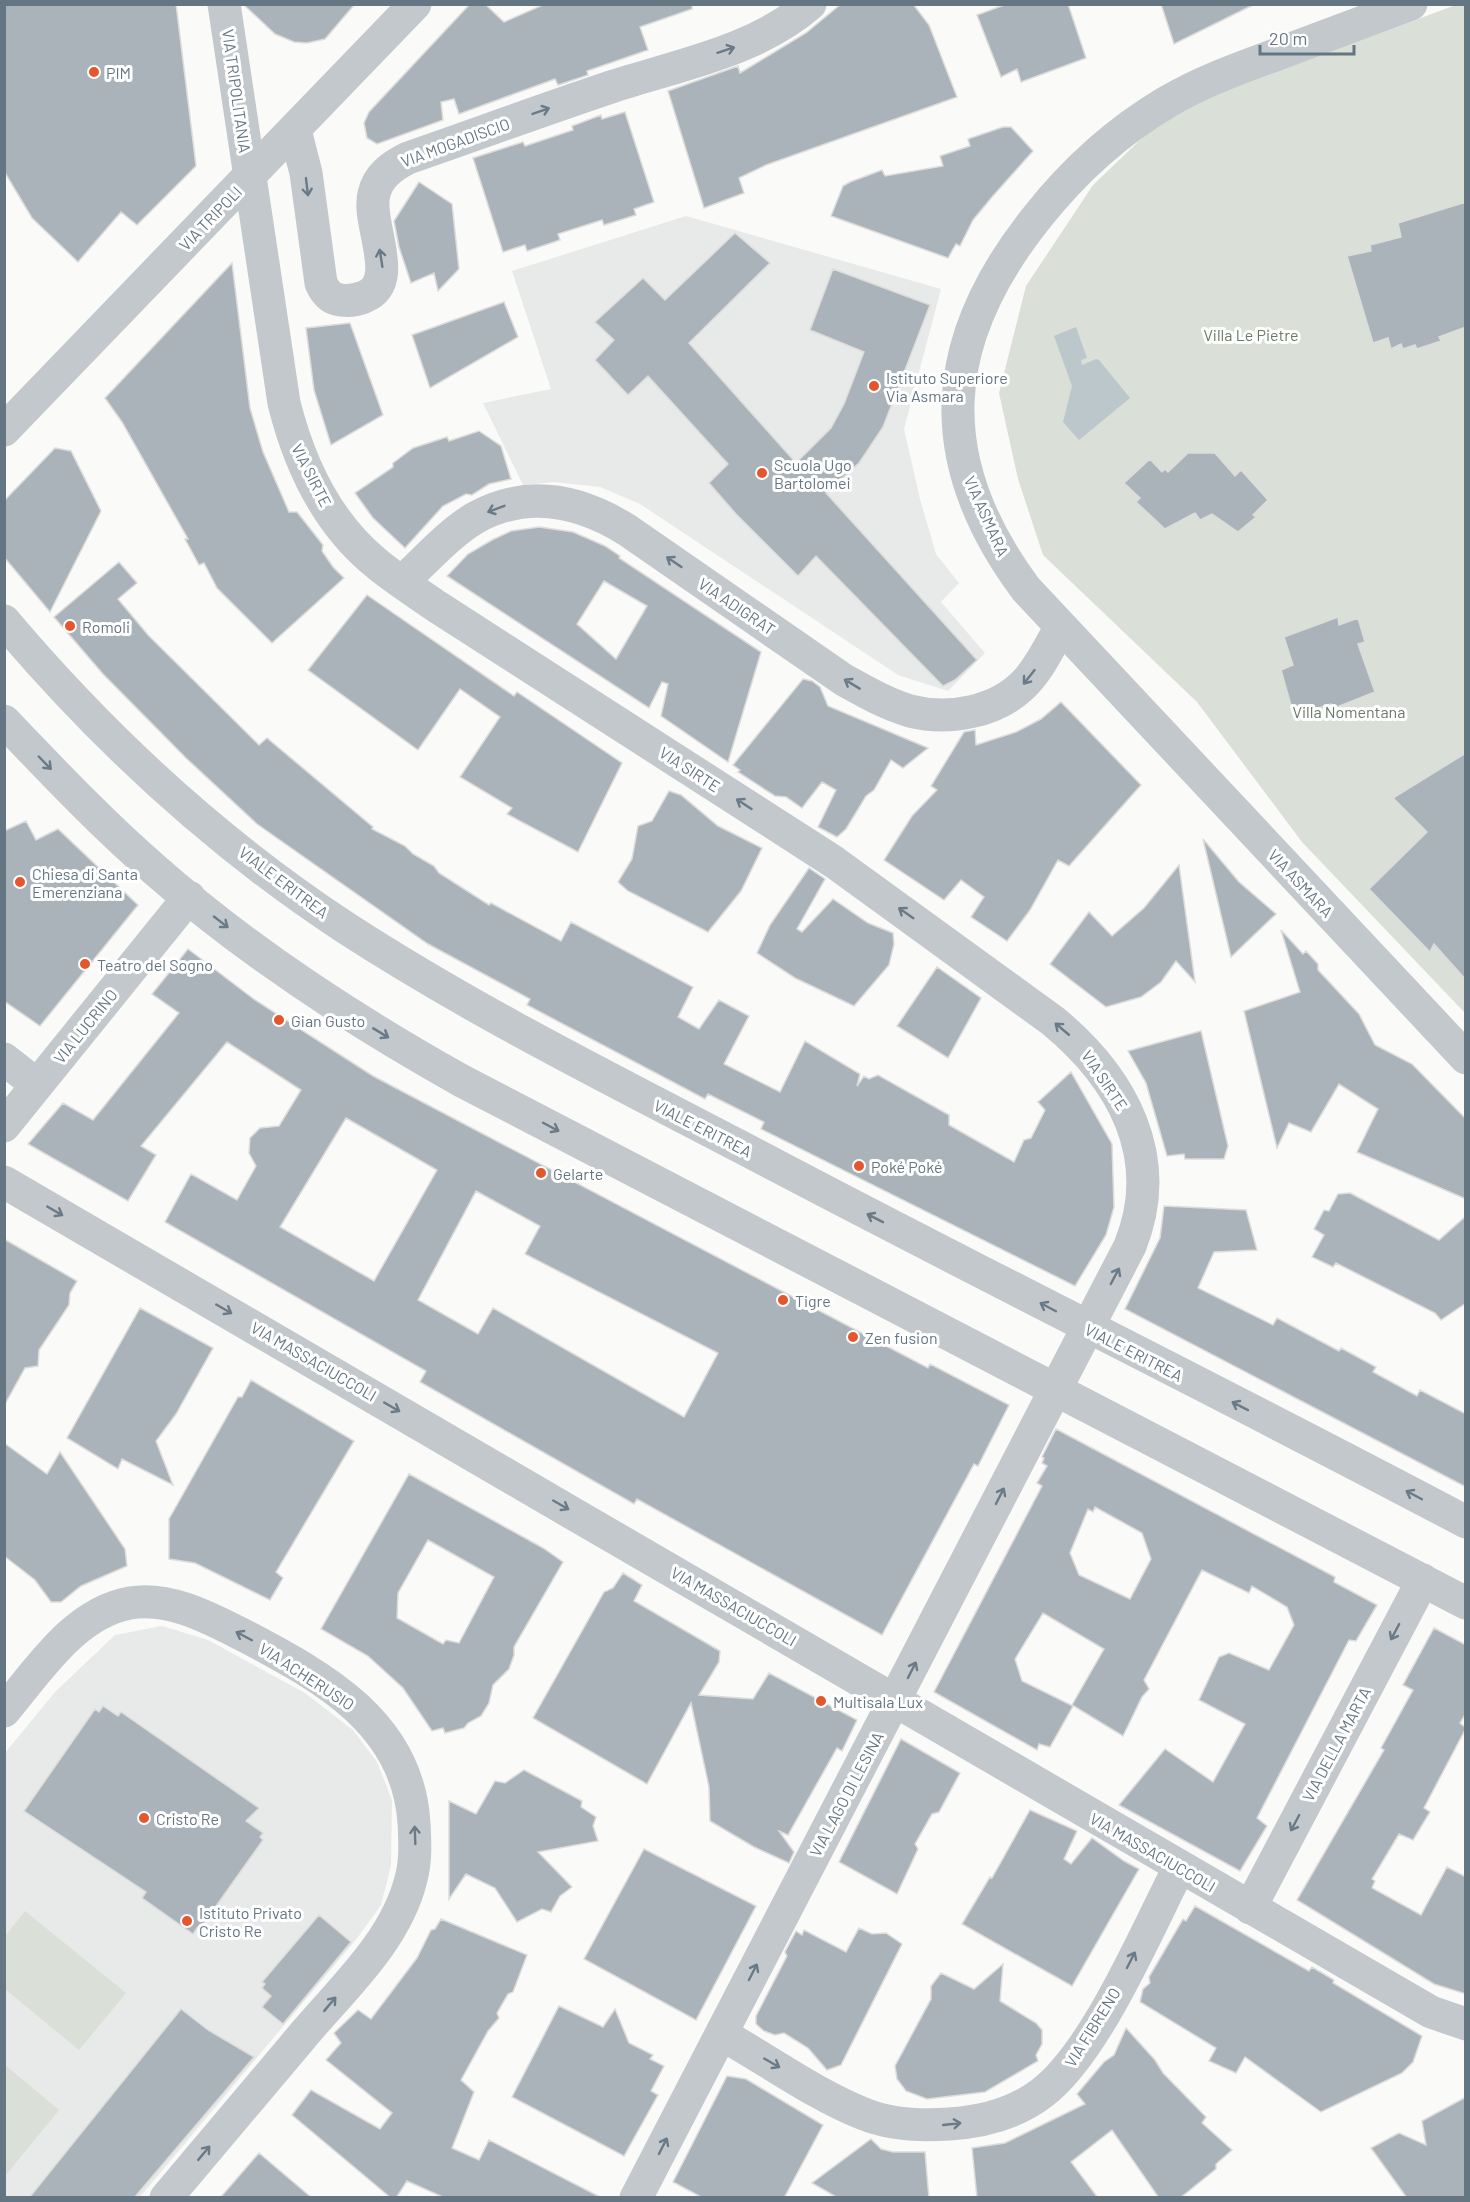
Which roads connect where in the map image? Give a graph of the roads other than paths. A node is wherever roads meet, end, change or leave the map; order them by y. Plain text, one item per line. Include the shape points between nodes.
1 (224, 4) edge
2 (415, 4) edge
3 (810, 4) edge
4 (1411, 4) edge
5 (295, 130) junction
6 (250, 177) junction
7 (4, 430) edge
8 (402, 582) junction
9 (7, 627) edge
10 (1060, 628) junction
11 (4, 721) edge
12 (189, 897) junction
13 (1466, 1058) edge
14 (4, 1059) edge
15 (37, 1085) junction
16 (4, 1126) edge
17 (4, 1182) edge
18 (1088, 1328) junction
19 (1054, 1389) junction
20 (1466, 1522) edge
21 (1423, 1580) junction
22 (1466, 1603) edge
23 (896, 1701) junction
24 (4, 1711) edge
25 (1179, 1868) junction
26 (1250, 1908) junction
27 (1466, 2024) edge
28 (721, 2034) junction
29 (166, 2198) edge
30 (636, 2198) edge

1 - 6 street, VIA TRIPOLITANIA
2 - 5 street, VIA TRIPOLI
5 -> 3 street, VIA MOGADISCIO via 306,173 321,283 334,299 360,298 375,289 382,271 373,195 393,165 589,94 762,38
4 - 10 street, VIA ASMARA via 1216,77 1152,112 1090,161 1056,194 987,291 961,365 958,418 965,465 1000,550 1026,589
5 - 6 street, VIA TRIPOLI
6 - 7 street, VIA TRIPOLI
6 - 8 street, VIA SIRTE via 284,403 294,442 342,528 376,563
10 -> 8 street, VIA ADIGRAT via 1030,677 1001,702 973,711 915,712 877,699 844,680 627,530 581,506 536,501 500,507 474,519
18 -> 8 street, VIA SIRTE via 1135,1234 1144,1187 1140,1151 1128,1113 1085,1049 993,975 834,862
18 -> 9 street, VIALE ERITREA via 616,1084 459,997 342,925 279,880 137,763
10 - 13 street, VIA ASMARA
11 -> 12 street via 85,805
12 - 15 street, VIA LUCRINO
12 -> 19 street via 325,1000 423,1059
14 - 15 street
15 - 16 street, VIA LUCRINO
17 -> 23 street, VIA MASSACIUCCOLI
18 - 19 street, VIA SIRTE
20 -> 18 street, VIALE ERITREA
19 - 21 street
23 -> 19 street, VIA LAGO DI LESINA
21 - 22 street
21 -> 26 street, VIA DELLA MARTA
23 - 25 street, VIA MASSACIUCCOLI
28 -> 23 street, VIA LAGO DI LESINA
29 -> 24 street, VIA ACHERUSIO via 345,1986 397,1918 414,1866 414,1819 407,1781 378,1728 343,1696 227,1627 159,1603 118,1606 76,1630
25 - 26 street, VIA MASSACIUCCOLI
28 -> 25 street, VIA FIBRENO via 845,2105 880,2120 925,2126 1003,2113 1044,2091 1076,2056
26 - 27 street, VIA MASSACIUCCOLI via 1431,2012
30 -> 28 street, VIA LAGO DI LESINA

